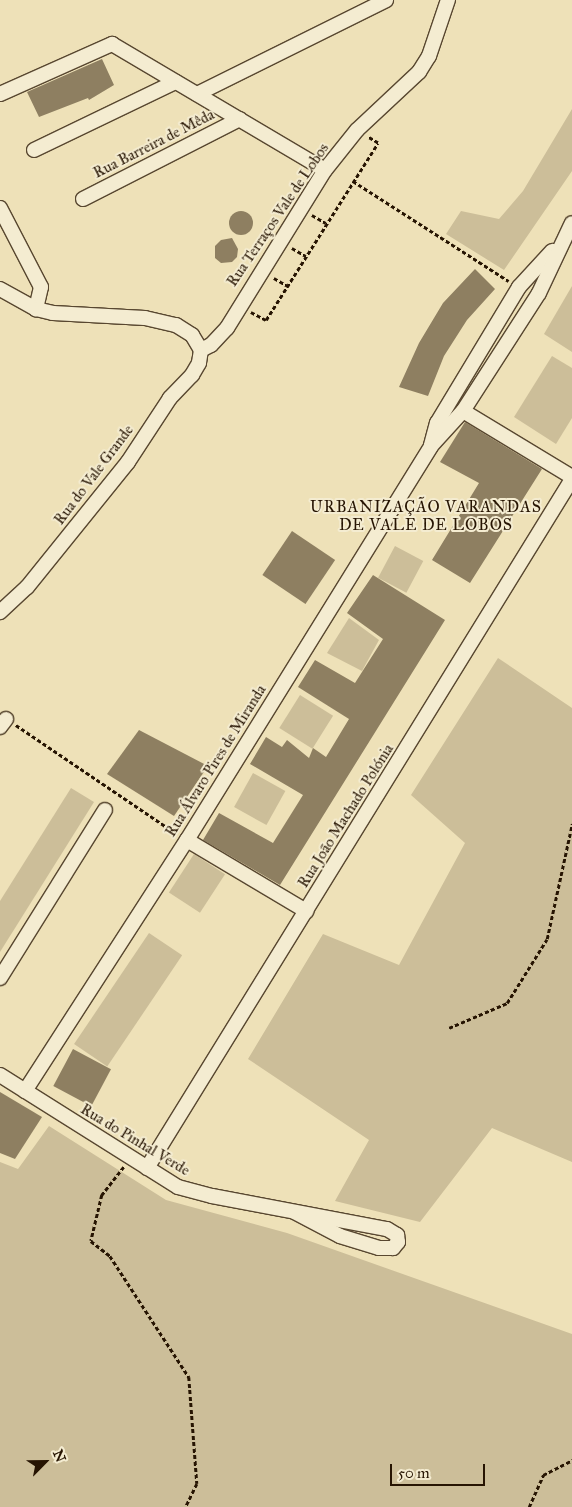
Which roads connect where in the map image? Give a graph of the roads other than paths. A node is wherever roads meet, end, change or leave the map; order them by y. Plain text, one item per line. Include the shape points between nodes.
1 (386, 0) edge
2 (448, 0) edge
3 (175, 82) junction
4 (0, 94) edge
5 (197, 94) junction
6 (240, 119) junction
7 (34, 150) dead end
8 (325, 170) junction
9 (83, 199) dead end
10 (0, 208) edge
11 (572, 223) edge
12 (560, 242) junction
13 (0, 289) edge
14 (36, 308) junction
15 (201, 350) junction
16 (463, 411) junction
17 (431, 446) junction
18 (572, 478) edge
19 (0, 612) edge
20 (106, 810) dead end
21 (186, 840) junction
22 (306, 911) junction
23 (0, 978) edge
24 (0, 1075) edge
25 (25, 1091) junction
26 (147, 1168) junction
27 (294, 1212) junction

1 - 5 street
2 - 8 street, Rua Terraços Vale de Lobos via 429,56 419,72 357,130
3 - 4 street via 112,44
3 - 5 street
3 - 7 street
5 - 6 street
6 - 8 street
6 - 9 street, Rua Barreira de Mêda
8 - 15 street, Rua Terraços Vale de Lobos via 220,338
10 - 14 street via 41,287
11 - 12 street, Rua Álvaro Pires de Miranda
12 - 16 street, Rua Álvaro Pires de Miranda via 538,293
12 - 17 street, Rua Álvaro Pires de Miranda via 519,287 437,423
13 - 14 street
14 - 15 street via 70,315 166,322 192,335
15 - 19 street, Rua do Vale Grande via 199,363 192,375 170,398 128,462 28,587
16 - 17 street, Rua Álvaro Pires de Miranda
16 - 18 street
17 - 21 street, Rua Álvaro Pires de Miranda
18 - 22 street, Rua João Machado Polónia
20 - 23 street
21 - 22 street
21 - 25 street, Rua Álvaro Pires de Miranda
22 - 26 street, Rua João Machado Polónia
24 - 25 street, Rua do Pinhal Verde
25 - 26 street, Rua do Pinhal Verde
26 - 27 street, Rua do Pinhal Verde via 193,1192
27 - 27 street, Rua do Pinhal Verde via 340,1236 379,1248 393,1248 398,1242 397,1235 387,1229

